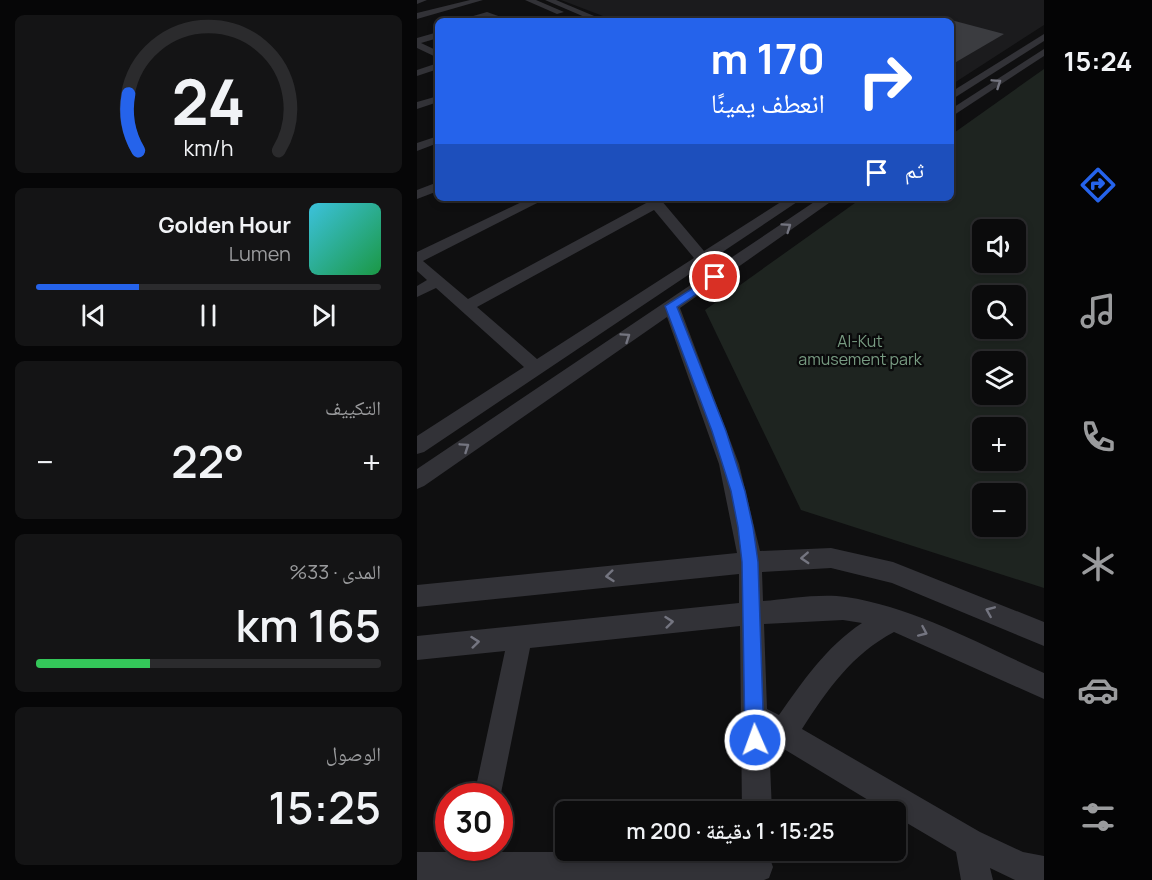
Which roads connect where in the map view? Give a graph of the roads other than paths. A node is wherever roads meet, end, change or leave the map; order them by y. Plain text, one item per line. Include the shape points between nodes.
1 (423, 0) edge
2 (479, 0) edge
3 (529, 0) edge
4 (549, 0) edge
5 (417, 2) edge
6 (421, 15) edge
7 (568, 16) junction
8 (472, 18) edge
9 (495, 18) edge
10 (561, 18) edge
11 (574, 18) edge
12 (594, 18) edge
13 (435, 36) edge
14 (1044, 37) edge
15 (417, 42) edge
16 (1044, 52) edge
17 (435, 53) edge
18 (435, 67) edge
19 (417, 73) edge
20 (954, 95) edge
21 (435, 100) edge
22 (417, 106) edge
23 (954, 112) edge
24 (435, 140) edge
25 (417, 147) edge
26 (435, 187) edge
27 (417, 195) edge
28 (534, 201) edge
29 (653, 201) edge
30 (791, 201) edge
31 (825, 201) edge
32 (417, 258) edge
33 (702, 258) junction
34 (417, 264) edge
35 (437, 281) junction
36 (417, 292) edge
37 (466, 306) junction
38 (671, 306) junction
39 (535, 367) junction
40 (417, 446) edge
41 (417, 480) edge
42 (750, 562) junction
43 (417, 596) edge
44 (751, 613) junction
45 (892, 620) junction
46 (1044, 634) edge
47 (520, 638) junction
48 (417, 648) edge
49 (1044, 686) edge
50 (754, 716) junction
51 (783, 733) junction
52 (491, 783) edge
53 (757, 801) edge
54 (969, 843) junction
55 (474, 865) edge
56 (758, 866) edge
57 (417, 867) edge
58 (1044, 871) edge
59 (977, 880) edge

1 - 5 street
2 - 6 street
3 - 7 street
4 - 12 street
7 - 10 street
7 - 11 street
8 - 9 street via 487,14
13 - 15 street
14 - 20 street
15 - 17 street
23 -> 16 street
18 - 19 street
21 - 22 street
24 - 25 street
26 - 27 street
28 - 32 street
29 - 33 street
29 - 37 street
30 - 33 street
38 -> 31 street
33 - 39 street
34 - 35 street
35 - 36 street
35 - 37 street
37 - 39 street
41 -> 38 street
38 - 42 street via 729,459 746,527
39 - 40 street
42 -> 43 street
42 - 44 street
46 -> 42 street via 940,590 853,561 831,558
44 - 45 street via 843,608
47 -> 44 street
44 - 50 street
45 -> 49 street
45 - 51 street via 868,631 842,653
48 -> 47 street
47 - 52 street
50 - 51 street
50 - 53 street
51 - 54 street
54 - 58 street via 1021,867
54 - 59 street
55 - 56 street
55 - 57 street

